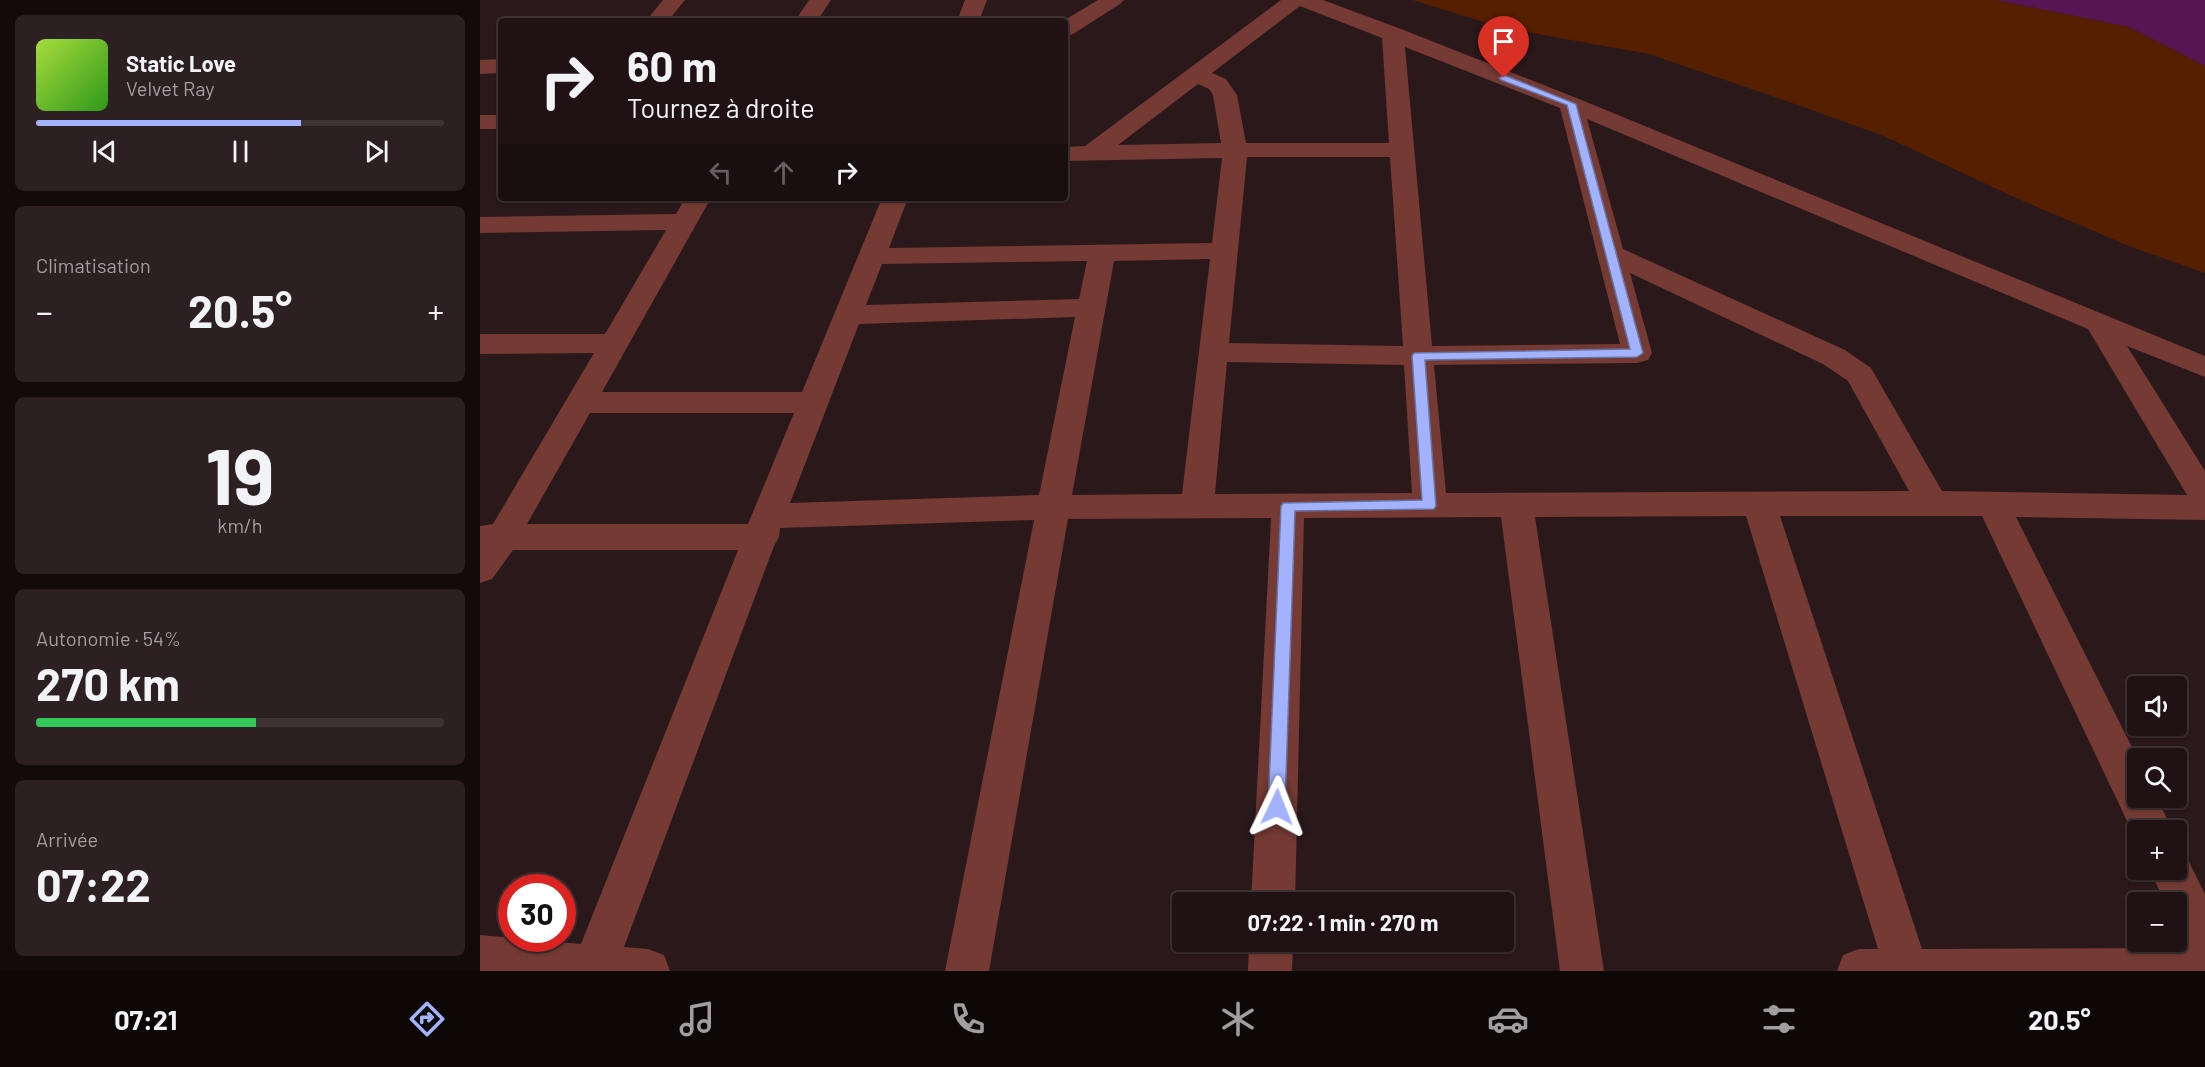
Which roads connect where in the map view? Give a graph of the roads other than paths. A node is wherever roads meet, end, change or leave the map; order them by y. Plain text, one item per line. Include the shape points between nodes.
1 (674, 0) edge
2 (820, 0) edge
3 (976, 0) edge
4 (1113, 0) edge
5 (1294, 0) edge
6 (1304, 0) edge
7 (659, 18) edge
8 (809, 18) edge
9 (969, 18) edge
10 (1068, 27) edge
11 (1393, 34) junction
12 (498, 66) edge
13 (480, 67) edge
14 (1197, 75) junction
15 (1571, 104) junction
16 (480, 122) edge
17 (498, 122) edge
18 (1235, 150) junction
19 (1402, 150) junction
20 (1092, 153) junction
21 (1068, 154) edge
22 (894, 201) edge
23 (691, 210) edge
24 (480, 225) edge
25 (1224, 251) junction
26 (1102, 253) junction
27 (1610, 253) junction
28 (870, 256) junction
29 (1091, 308) junction
30 (848, 315) junction
31 (2098, 322) junction
32 (614, 343) junction
33 (480, 344) edge
34 (1213, 352) junction
35 (1418, 356) junction
36 (2205, 367) edge
37 (815, 402) junction
38 (581, 403) junction
39 (2205, 498) edge
40 (1932, 503) junction
41 (1759, 504) junction
42 (1992, 504) junction
43 (1516, 505) junction
44 (1288, 506) junction
45 (1430, 506) junction
46 (1053, 507) junction
47 (1197, 507) junction
48 (2205, 508) edge
49 (765, 526) junction
50 (491, 537) edge
51 (480, 570) edge
52 (2147, 820) edge
53 (2176, 880) edge
54 (1273, 892) edge
55 (2205, 940) edge
56 (1271, 952) edge
57 (480, 957) edge
58 (596, 966) junction
59 (2205, 970) edge
60 (648, 971) edge
61 (967, 971) edge
62 (1270, 971) edge
63 (1582, 971) edge
64 (1859, 971) edge
65 (1907, 971) edge
66 (1945, 971) edge

1 - 7 street
2 - 8 street
3 - 9 street
4 - 10 street
5 - 14 street
6 - 11 street
11 - 15 street
11 - 19 street
12 - 13 street
14 - 18 street via 1218,84 1226,95
14 - 20 street
15 - 27 street
15 - 31 street
16 - 17 street
18 - 19 street
18 - 20 street
18 - 25 street
19 - 35 street
20 - 21 street
22 - 28 street
23 - 24 street
23 - 32 street
25 - 26 street
25 - 34 street
26 - 28 street
26 - 29 street
27 - 35 street via 1637,353
27 - 40 street via 1849,366 1860,375
28 - 30 street
29 - 30 street
29 - 46 street
30 - 37 street
31 - 36 street
31 - 39 street
32 - 33 street
32 - 38 street
34 - 35 street
34 - 47 street
35 - 45 street
37 - 38 street
37 - 49 street
38 - 50 street
40 - 41 street
40 - 42 street
41 - 43 street
41 - 65 street
42 - 48 street
42 - 52 street
43 - 45 street
43 - 63 street
44 - 45 street
44 - 47 street
44 - 54 street
46 - 47 street
46 - 49 street
46 - 61 street
49 - 50 street
49 - 58 street
50 - 51 street
53 - 55 street
56 - 62 street
57 - 58 street
58 - 60 street
59 - 66 street
64 - 65 street
65 - 66 street

